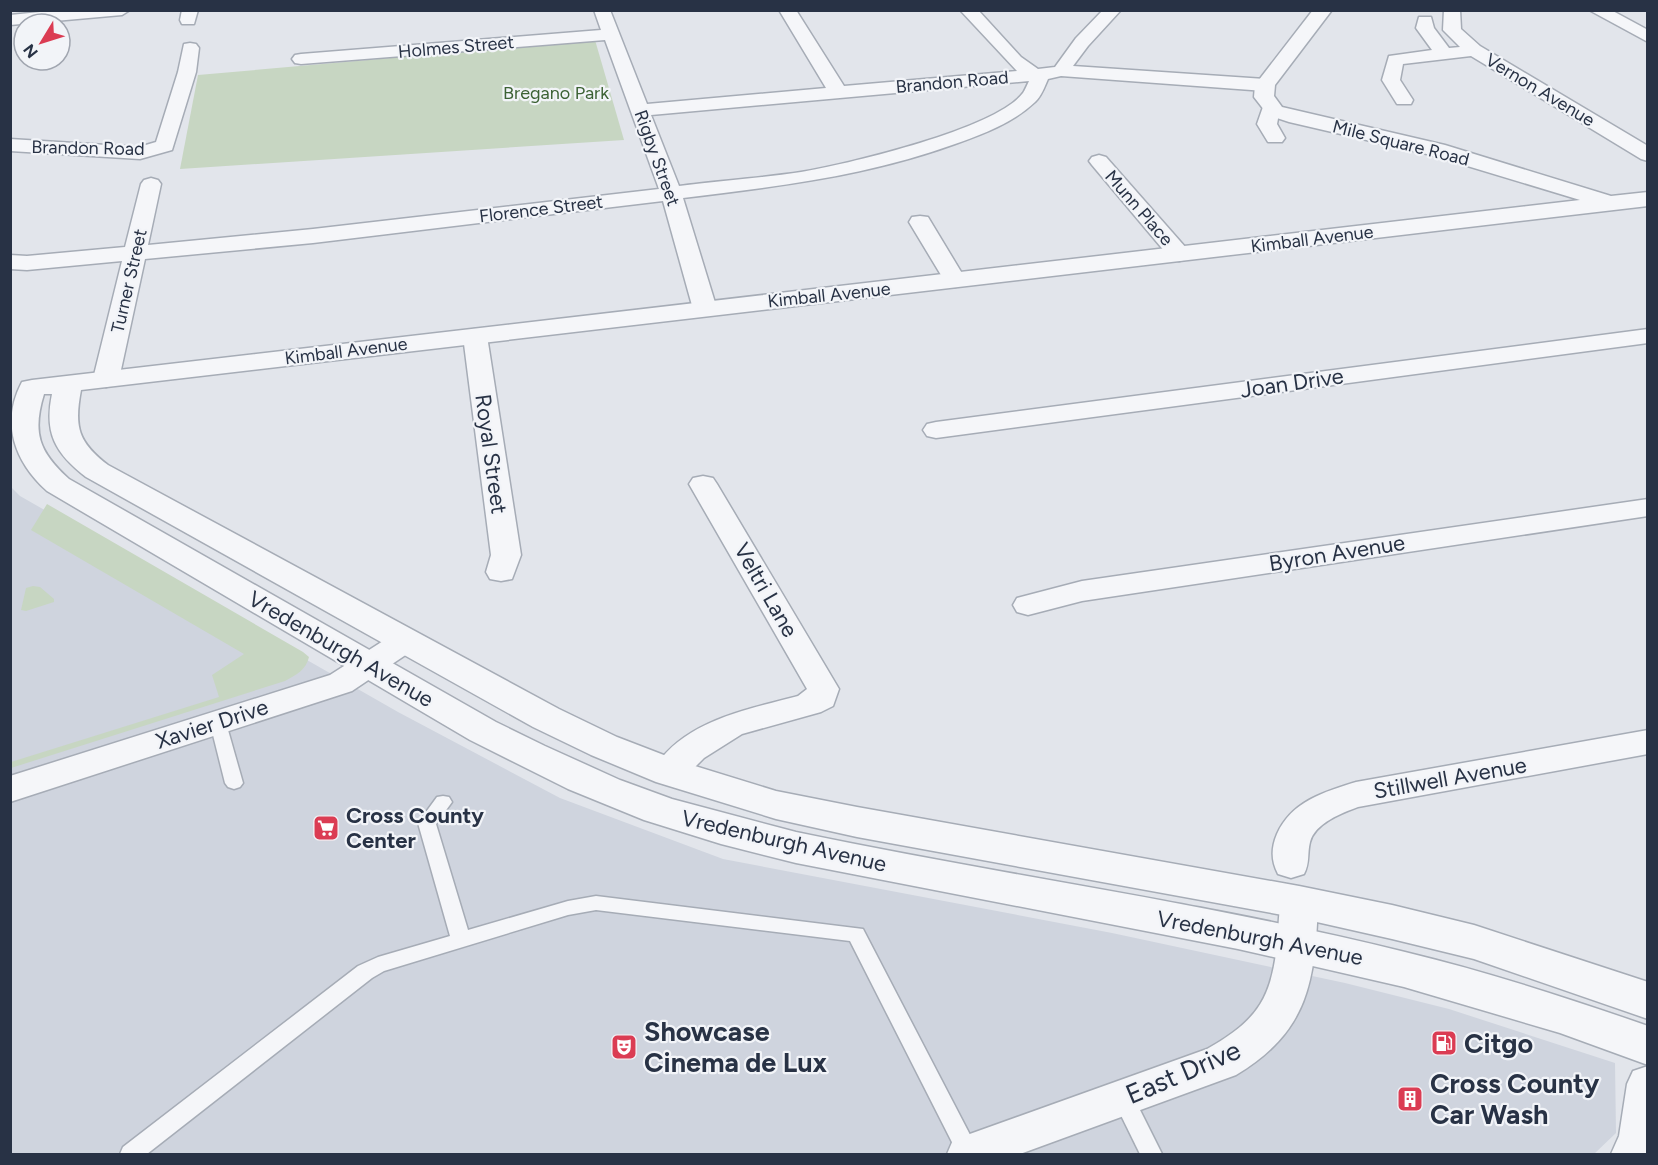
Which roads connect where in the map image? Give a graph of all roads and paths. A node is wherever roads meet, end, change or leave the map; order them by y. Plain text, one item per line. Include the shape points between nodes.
1 (122, 10) edge
2 (602, 10) edge
3 (787, 10) edge
4 (968, 10) edge
5 (1113, 10) edge
6 (1323, 10) edge
7 (1452, 10) edge
8 (1597, 10) edge
9 (10, 20) edge
10 (1425, 21) dead end
11 (611, 34) junction
12 (1647, 37) edge
13 (190, 48) dead end
14 (1474, 50) junction
15 (1444, 54) junction
16 (301, 59) dead end
17 (1061, 71) junction
18 (1036, 75) junction
19 (1265, 85) junction
20 (838, 92) junction
21 (1404, 100) dead end
22 (1271, 108) junction
23 (639, 110) junction
24 (1275, 138) dead end
25 (10, 146) edge
26 (1647, 155) edge
27 (1099, 161) dead end
28 (152, 184) dead end
29 (671, 193) junction
30 (1647, 199) edge
31 (1619, 203) junction
32 (1647, 210) edge
33 (920, 222) dead end
34 (135, 253) junction
35 (1179, 254) junction
36 (10, 262) edge
37 (955, 280) junction
38 (705, 309) junction
39 (475, 336) junction
40 (1647, 336) edge
41 (106, 379) junction
42 (68, 383) junction
43 (21, 389) edge
44 (936, 430) dead end
45 (703, 484) dead end
46 (122, 486) junction
47 (88, 504) junction
48 (1647, 507) edge
49 (501, 572) dead end
50 (1028, 605) dead end
51 (405, 641) junction
52 (370, 665) junction
53 (218, 723) junction
54 (1647, 742) edge
55 (669, 772) junction
56 (234, 783) dead end
57 (10, 789) edge
58 (443, 802) dead end
59 (1295, 883) junction
60 (461, 940) junction
61 (1297, 944) junction
62 (1647, 1001) edge
63 (1647, 1046) edge
64 (1647, 1084) edge
65 (1123, 1097) junction
66 (969, 1154) edge
67 (131, 1155) edge
68 (1151, 1155) edge
69 (1632, 1155) edge

1 - 9 street
2 - 11 street, Rigby Street
3 - 20 street
4 - 18 street via 1015,61
5 - 17 street
6 - 19 street
7 - 14 street, Vernon Avenue via 1452,30
8 - 12 street
10 - 15 street via 1425,28
11 - 16 street, Holmes Street
11 - 23 street, Rigby Street
13 - 25 street, Brandon Road via 187,72 165,146 140,153
14 - 15 street
14 - 26 street, Vernon Avenue
15 - 21 street via 1395,60 1391,80
17 - 18 street, Brandon Road
17 - 19 street, Brandon Road
18 - 20 street, Brandon Road
18 - 29 street, Florence Street via 1038,91 1028,102 995,122 948,140 800,178
19 - 22 street via 1263,98
20 - 23 street, Brandon Road
22 - 24 street via 1267,124
22 - 31 street, Mile Square Road via 1296,118 1427,147
23 - 29 street, Rigby Street
27 - 35 street, Munn Place
28 - 34 street, Turner Street
29 - 34 street, Florence Street
29 - 38 street, Rigby Street
30 - 31 street, Kimball Avenue
31 - 32 street, Mile Square Road
31 - 35 street, Kimball Avenue
33 - 37 street
34 - 36 street, Florence Street
34 - 41 street, Turner Street
35 - 37 street, Kimball Avenue
37 - 38 street, Kimball Avenue
38 - 39 street, Kimball Avenue
39 - 41 street, Kimball Avenue
39 - 49 street, Royal Street via 506,555
40 - 44 street, Joan Drive
41 - 42 street, Kimball Avenue
42 - 43 street, Kimball Avenue
42 - 46 street, Vredenburgh Avenue via 62,418 69,445 83,462
43 - 47 street, Vredenburgh Avenue via 29,454 52,480
45 - 55 street, Veltri Lane via 824,689 821,698 809,705 730,726 692,748
46 - 47 street
46 - 51 street, Vredenburgh Avenue
47 - 52 street, Vredenburgh Avenue
48 - 50 street, Byron Avenue via 1082,591
51 - 52 street, Xavier Drive
51 - 55 street, Vredenburgh Avenue via 546,718
52 - 53 street, Xavier Drive via 341,683
52 - 61 street, Vredenburgh Avenue via 537,760 682,818 803,849
53 - 56 lane
53 - 57 street, Xavier Drive
54 - 59 street, Stillwell Avenue via 1333,802 1301,825 1292,840
55 - 59 street, Vredenburgh Avenue via 777,805 857,822
58 - 60 lane via 427,823
59 - 61 street, East Drive
59 - 62 street, Vredenburgh Avenue
60 - 66 lane via 596,903 856,934
60 - 67 lane via 365,972
61 - 63 street, Vredenburgh Avenue via 1498,993
61 - 65 street, East Drive via 1284,1003 1271,1025 1255,1041 1221,1062
64 - 69 street via 1640,1136
65 - 66 street, East Drive
65 - 68 lane

